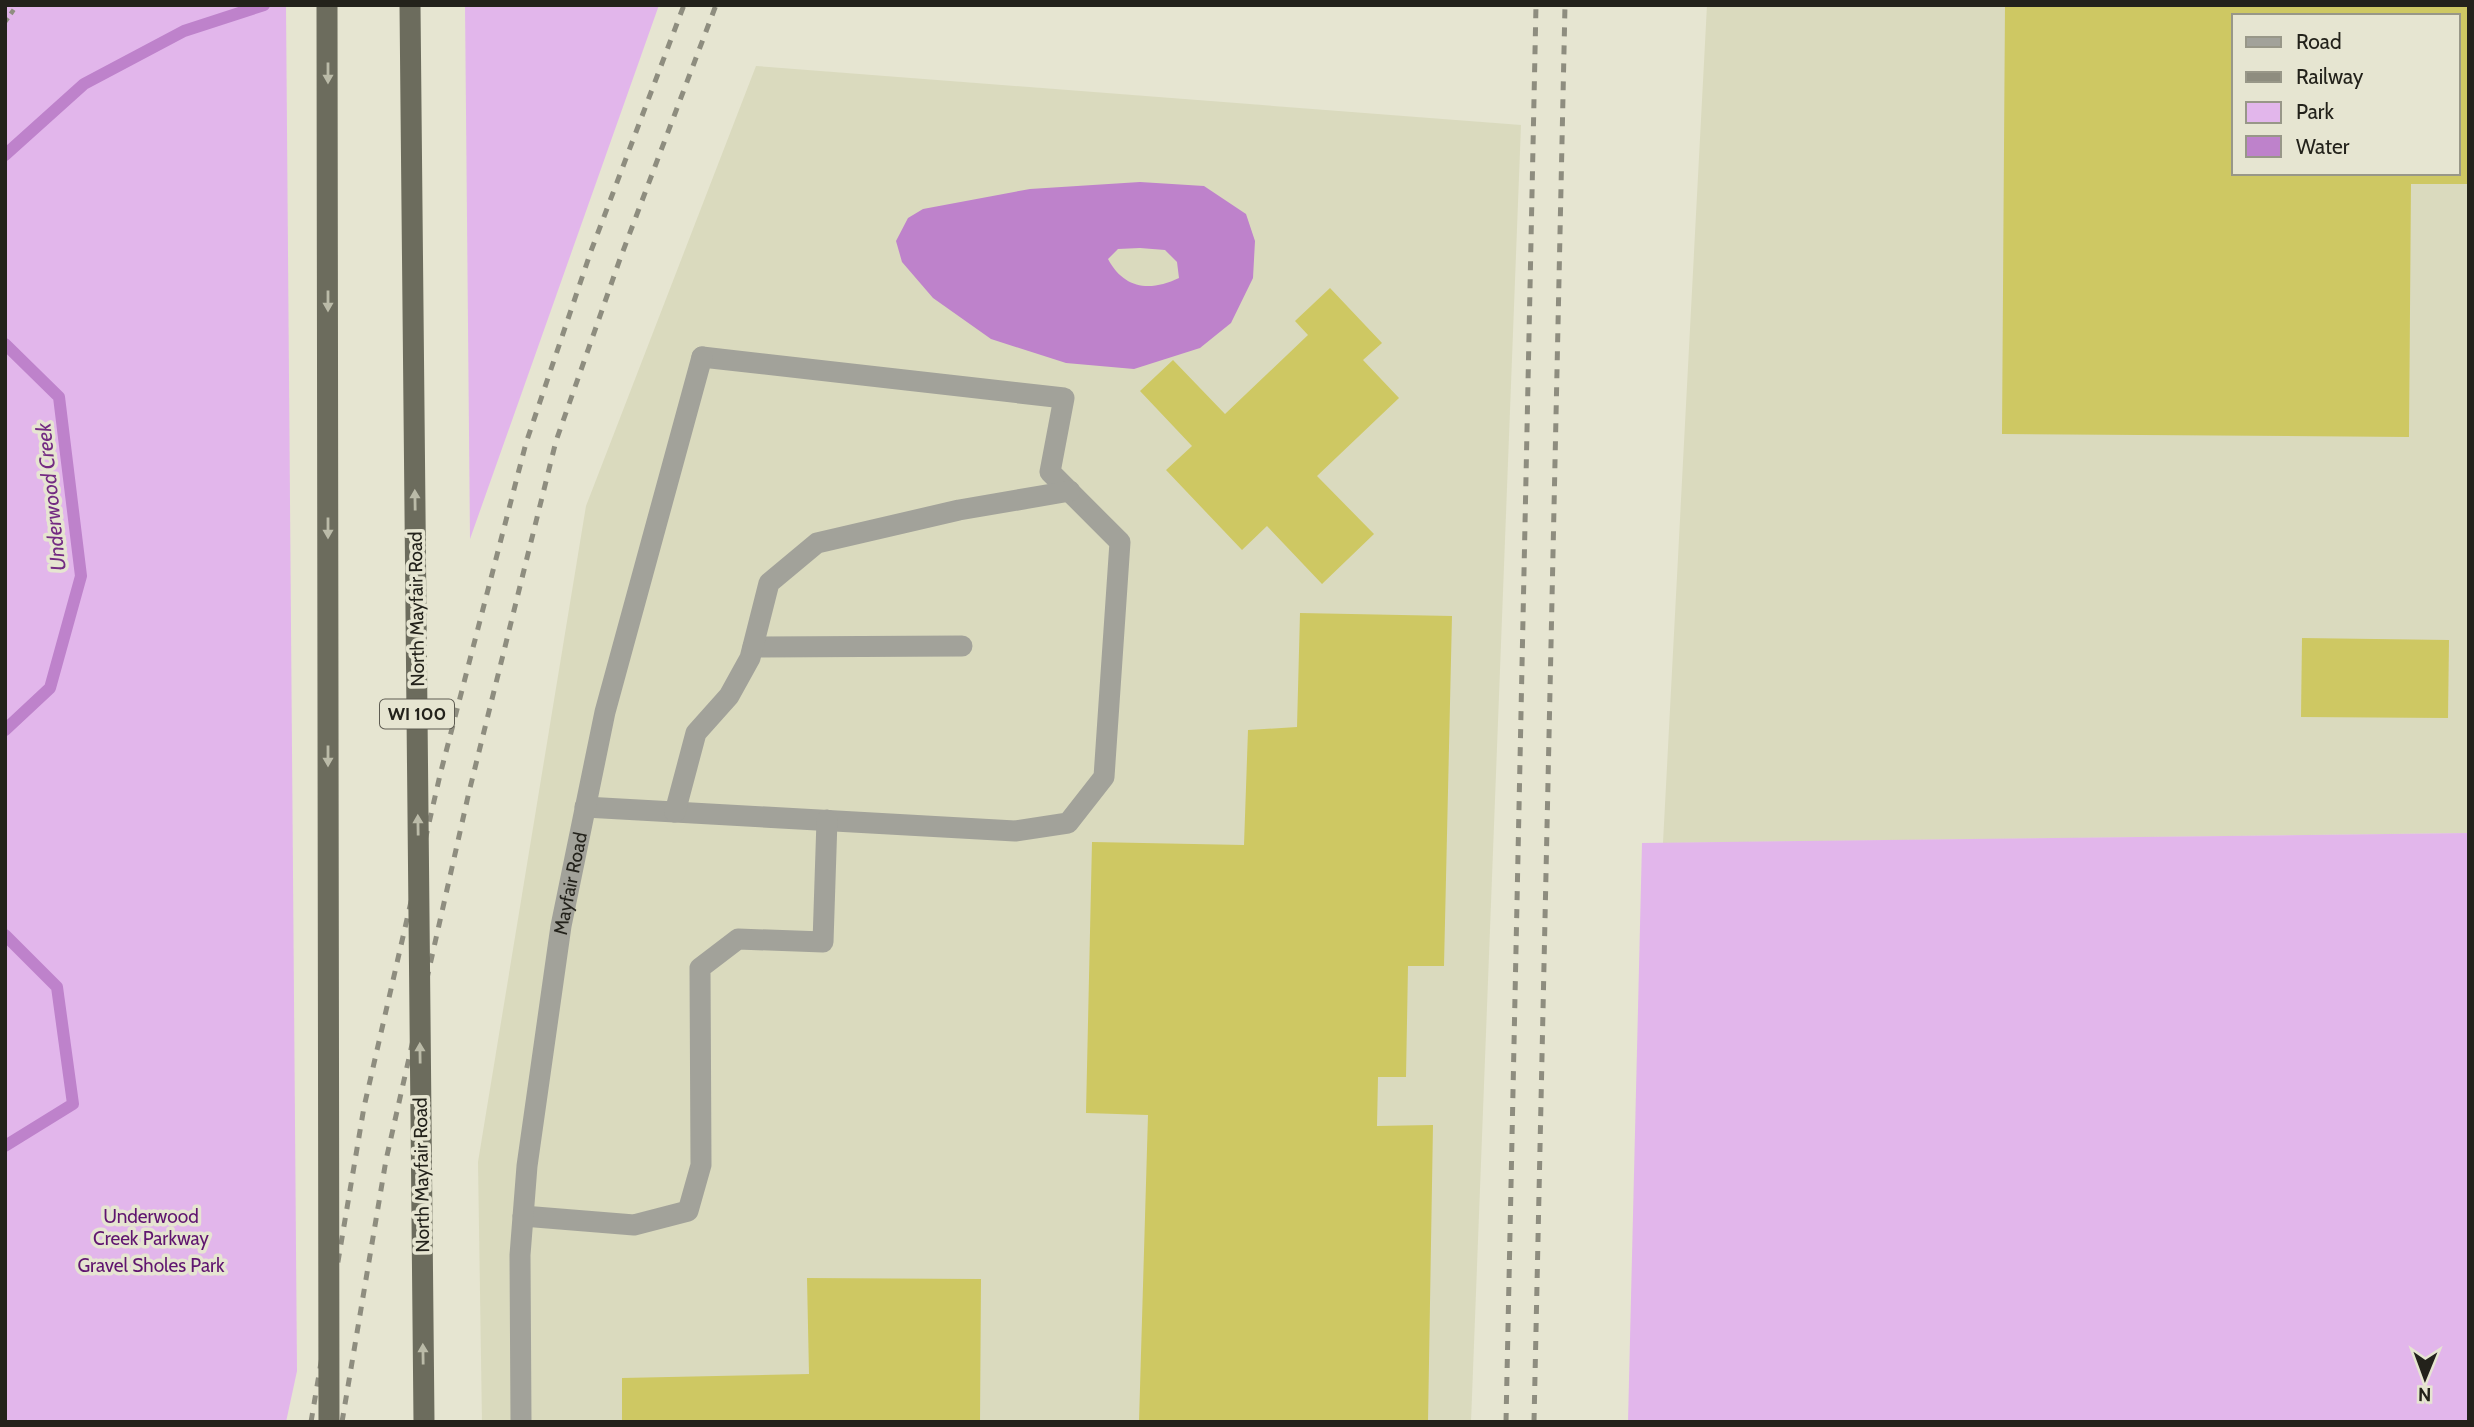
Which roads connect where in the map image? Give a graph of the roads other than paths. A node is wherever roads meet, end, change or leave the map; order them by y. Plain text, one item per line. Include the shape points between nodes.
1 (327, 5) edge
2 (410, 5) edge
3 (1070, 491) junction
4 (962, 646) dead end
5 (753, 647) junction
6 (585, 807) junction
7 (675, 812) junction
8 (827, 820) junction
9 (523, 1216) junction
10 (329, 1422) edge
11 (424, 1422) edge
12 (521, 1422) edge

1 -> 10 main road, bridge
11 -> 2 main road, North Mayfair Road / WI 100, bridge
3 - 5 street via 959,510 817,543 769,583
3 - 6 street, Mayfair Road via 1051,472 1064,398 702,357 605,712
3 - 8 street via 1120,542 1104,777 1068,823 1015,831
4 - 5 street
5 - 7 street via 729,696 696,733
6 - 7 street
6 - 9 street, Mayfair Road via 559,939
7 - 8 street
8 - 9 street via 823,942 738,939 700,968 701,1165 688,1212 634,1225
9 - 12 street, Mayfair Road

